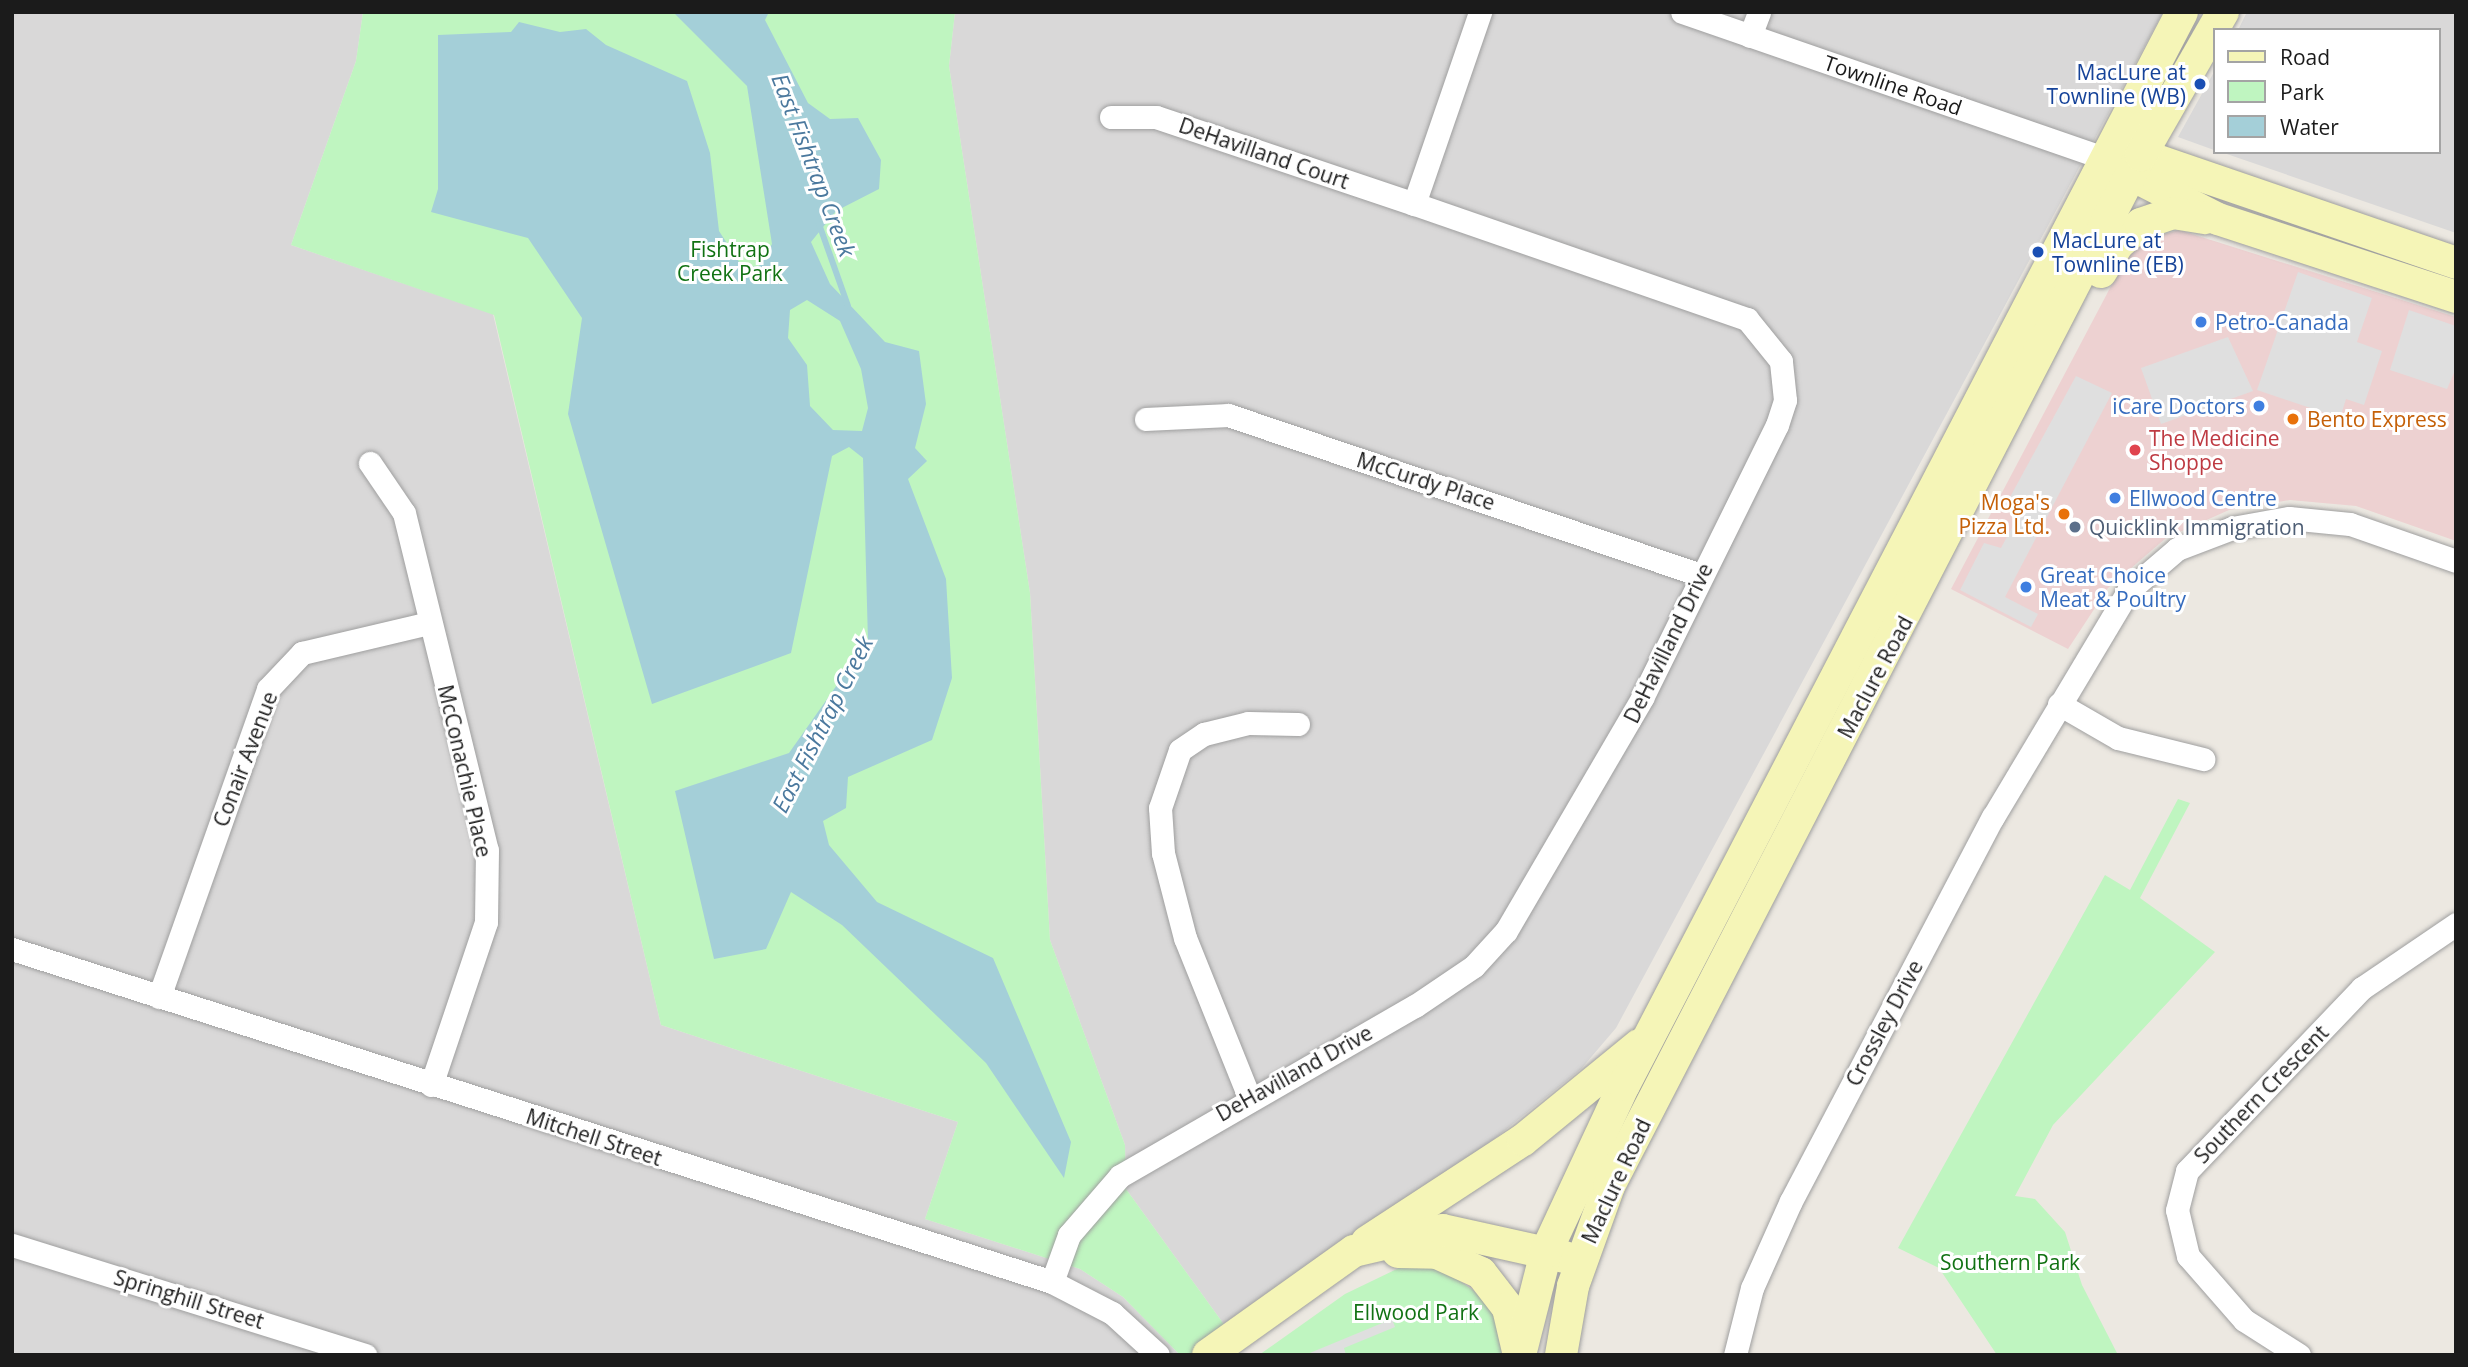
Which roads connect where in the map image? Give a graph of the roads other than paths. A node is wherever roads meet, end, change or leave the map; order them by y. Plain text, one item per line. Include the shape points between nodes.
1 (1480, 12) edge
2 (1682, 12) edge
3 (1759, 12) edge
4 (2182, 12) edge
5 (2222, 12) edge
6 (2213, 28) edge
7 (2212, 30) edge
8 (1750, 36) junction
9 (1111, 117) dead end
10 (2103, 158) junction
11 (2135, 167) junction
12 (1414, 204) junction
13 (2218, 219) junction
14 (2456, 262) edge
15 (2456, 296) edge
16 (2061, 315) junction
17 (1146, 419) dead end
18 (370, 463) dead end
19 (2456, 561) edge
20 (1701, 575) junction
21 (429, 624) junction
22 (2059, 704) junction
23 (1298, 724) dead end
24 (2203, 759) dead end
25 (2456, 924) edge
26 (12, 949) edge
27 (159, 997) junction
28 (1652, 1034) junction
29 (430, 1085) junction
30 (1249, 1097) junction
31 (12, 1245) edge
32 (1354, 1251) junction
33 (1546, 1252) junction
34 (1580, 1261) junction
35 (1052, 1282) junction
36 (365, 1355) edge
37 (1158, 1355) edge
38 (1208, 1355) edge
39 (1519, 1355) edge
40 (1561, 1355) edge
41 (1735, 1355) edge
42 (2299, 1355) edge

1 - 12 street
2 - 8 street, Townline Road
3 - 8 street
4 - 10 main road, Maclure Road
5 - 6 main road, Maclure Road
7 - 11 main road, Maclure Road
8 - 10 street, Townline Road
9 - 12 street, DeHavilland Court via 1156,117
10 - 11 main road, Townline Road
10 - 28 main road, Maclure Road
11 - 13 main road, Townline Road
11 - 14 main road, Townline Road
11 - 16 main road, Maclure Road
12 - 20 street, DeHavilland Drive via 1731,312 1763,331 1781,361 1785,400
13 - 15 main road, Townline Road
13 - 16 main road via 2174,213 2141,224 2117,245 2086,299
16 - 34 main road, Maclure Road via 1609,1186
17 - 20 street, McCurdy Place via 1228,415
18 - 21 street, McConachie Place via 404,513
19 - 22 street, Crossley Drive via 2350,524 2289,518 2232,528 2177,549 2128,591
20 - 30 street, DeHavilland Drive via 1642,698 1506,931 1474,966 1415,1006
21 - 27 street, Conair Avenue via 302,653 268,689
21 - 29 street, McConachie Place via 487,850 486,922
22 - 24 street via 2118,738
22 - 41 street, Crossley Drive via 1791,1201 1752,1288
23 - 30 street via 1248,723 1204,734 1180,750 1160,808 1163,853 1185,938
25 - 42 street, Southern Crescent via 2362,988 2187,1171 2177,1210 2188,1256 2244,1320
26 - 27 street, Mitchell Street
27 - 29 street, Mitchell Street
28 - 32 main road via 1523,1140
28 - 33 main road, Maclure Road
29 - 35 street, Mitchell Street
30 - 35 street, DeHavilland Drive via 1120,1176 1069,1235
31 - 36 street, Springhill Street
32 - 33 main road via 1443,1230
32 - 38 main road
32 - 39 main road via 1437,1253 1470,1266 1508,1308
33 - 34 main road
33 - 39 main road, Maclure Road
34 - 40 main road, Maclure Road
35 - 37 street, Mitchell Street via 1112,1312

